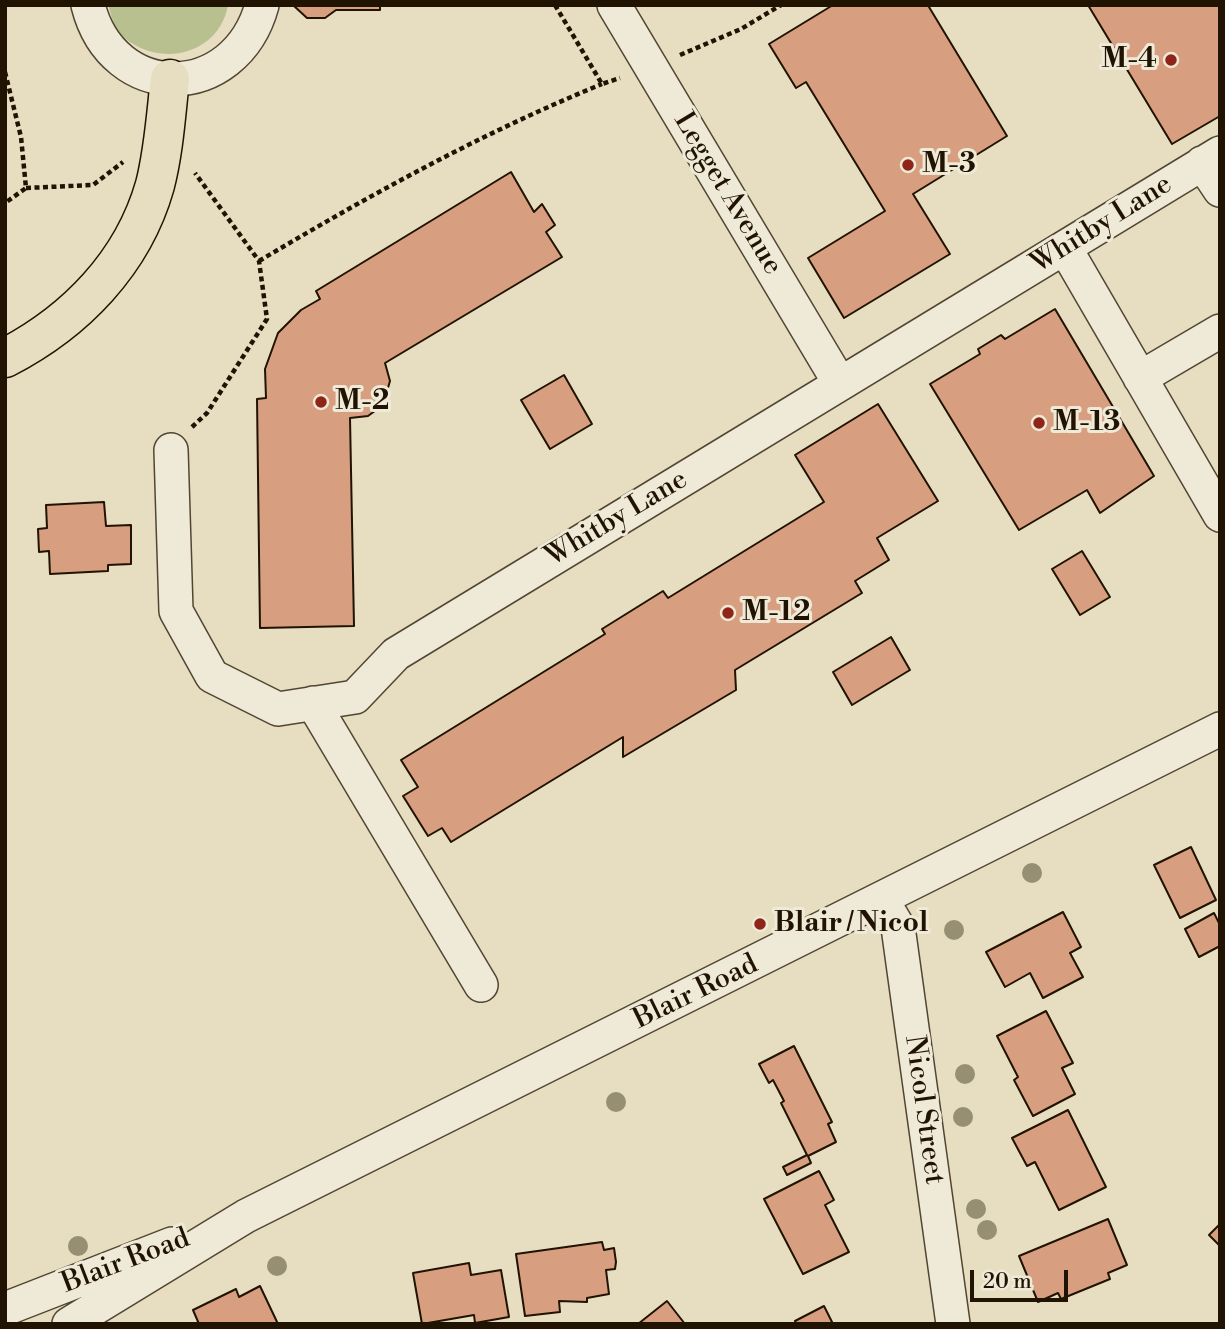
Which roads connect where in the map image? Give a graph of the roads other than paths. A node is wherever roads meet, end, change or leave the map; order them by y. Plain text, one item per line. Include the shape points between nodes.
1 (88, 5) edge
2 (262, 5) edge
3 (614, 5) edge
4 (170, 79) junction
5 (1214, 168) edge
6 (1065, 248) junction
7 (1220, 331) edge
8 (5, 358) edge
9 (1140, 377) junction
10 (839, 382) junction
11 (171, 450) road end
12 (1220, 515) edge
13 (313, 703) junction
14 (1220, 729) edge
15 (882, 900) junction
16 (481, 985) dead end
17 (246, 1216) junction
18 (5, 1309) edge
19 (69, 1324) edge
20 (953, 1324) edge

1 - 4 street via 98,35 115,56 146,74
2 - 4 street via 254,30 235,56 207,74
3 - 10 street, Legget Avenue
4 - 8 main road via 154,187 121,258 73,314
5 - 6 street, Whitby Lane
6 - 9 street
6 - 10 street, Whitby Lane
7 - 9 street
9 - 12 street
10 - 13 street, Whitby Lane via 396,654 355,696
11 - 13 street, Whitby Lane via 176,611 212,676 278,709
13 - 16 street
14 - 15 street, Blair Road
15 - 17 street, Blair Road
15 - 20 street, Nicol Street via 898,927
17 - 18 street, Blair Road
17 - 19 street, Blair Road

